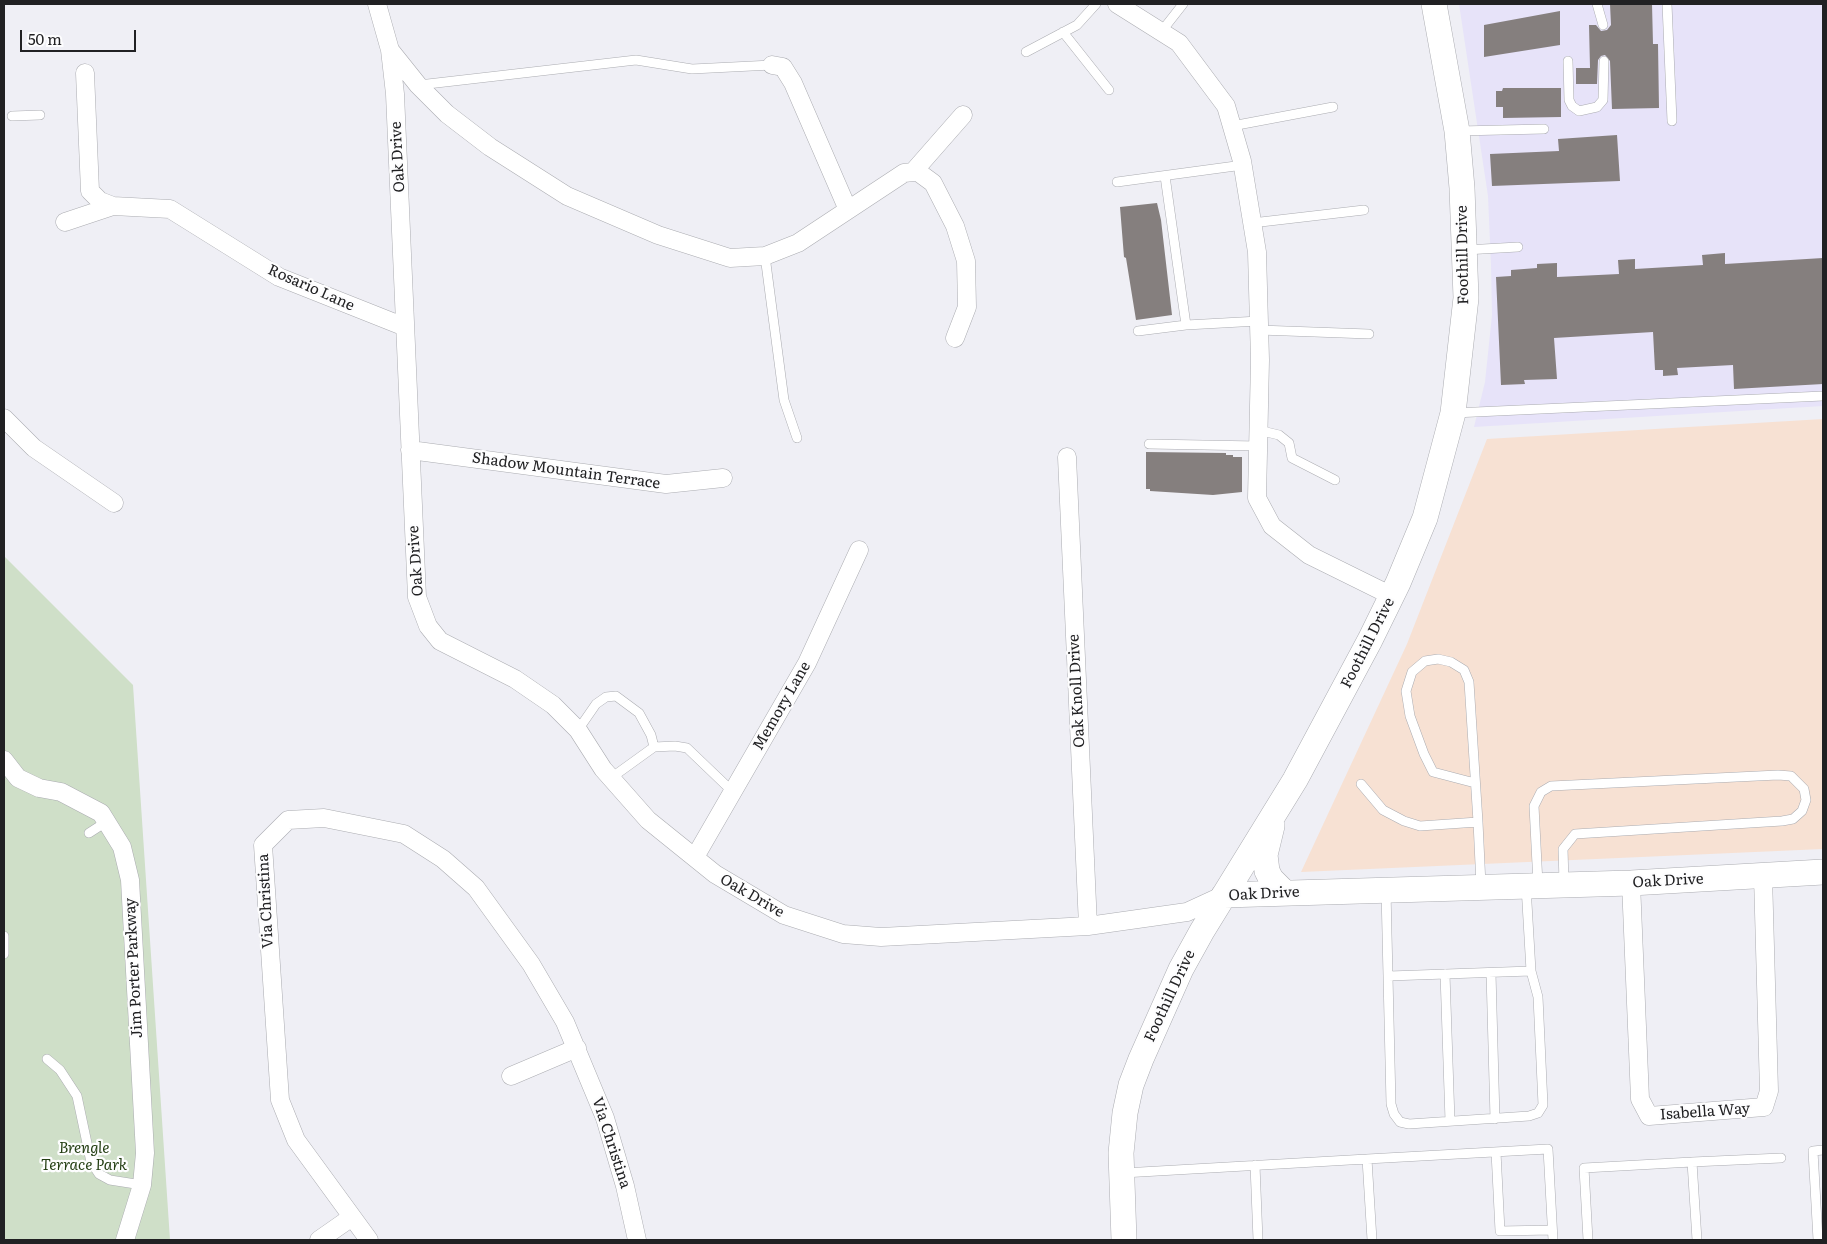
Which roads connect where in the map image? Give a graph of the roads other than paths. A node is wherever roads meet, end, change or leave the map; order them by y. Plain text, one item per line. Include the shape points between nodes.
1 (377, 4) edge
2 (1096, 4) edge
3 (1117, 4) edge
4 (1183, 4) edge
5 (1434, 4) edge
6 (1597, 4) edge
7 (1667, 4) edge
8 (1603, 25) dead end
9 (1063, 32) junction
10 (1161, 32) junction
11 (390, 50) junction
12 (1026, 52) dead end
13 (1568, 61) dead end
14 (1604, 61) dead end
15 (772, 65) joint
16 (85, 73) dead end
17 (418, 85) junction
18 (1109, 90) dead end
19 (1333, 107) dead end
20 (963, 115) dead end
21 (12, 116) dead end
22 (40, 116) dead end
23 (1672, 121) dead end
24 (1232, 126) junction
25 (1544, 130) dead end
26 (1457, 131) junction
27 (1243, 165) junction
28 (914, 172) junction
29 (1165, 176) junction
30 (1117, 182) dead end
31 (112, 206) junction
32 (848, 210) junction
33 (1364, 210) dead end
34 (65, 222) dead end
35 (1252, 223) junction
36 (1518, 247) dead end
37 (1465, 250) junction
38 (765, 256) junction
39 (1186, 324) junction
40 (1259, 325) junction
41 (405, 327) junction
42 (1138, 331) dead end
43 (1369, 334) dead end
44 (955, 338) dead end
45 (1823, 396) edge
46 (1453, 413) junction
47 (4, 418) edge
48 (797, 438) dead end
49 (1258, 438) junction
50 (1149, 444) dead end
51 (410, 450) junction
52 (1067, 457) dead end
53 (723, 478) dead end
54 (1335, 480) dead end
55 (114, 503) dead end
56 (859, 550) dead end
57 (1392, 596) junction
58 (578, 730) junction
59 (654, 747) junction
60 (4, 760) edge
61 (611, 778) junction
62 (1475, 782) junction
63 (1361, 784) dead end
64 (733, 792) junction
65 (1277, 806) junction
66 (106, 822) junction
67 (1478, 822) junction
68 (89, 833) dead end
69 (695, 857) junction
70 (1823, 872) edge
71 (1763, 876) junction
72 (1631, 883) junction
73 (1564, 885) junction
74 (1532, 886) junction
75 (1481, 888) junction
76 (1386, 890) junction
77 (1285, 893) junction
78 (1224, 895) junction
79 (1088, 926) junction
80 (4, 936) edge
81 (4, 954) edge
82 (1531, 971) junction
83 (1490, 973) junction
84 (1445, 974) junction
85 (1389, 976) junction
86 (577, 1048) junction
87 (47, 1059) dead end
88 (511, 1076) dead end
89 (1495, 1119) junction
90 (1450, 1122) junction
91 (1823, 1150) edge
92 (1496, 1152) junction
93 (1780, 1158) dead end
94 (1367, 1159) junction
95 (1692, 1162) junction
96 (1255, 1165) junction
97 (1122, 1173) junction
98 (142, 1185) junction
99 (352, 1217) junction
100 (1552, 1230) junction
101 (125, 1240) edge
102 (319, 1240) edge
103 (369, 1240) edge
104 (637, 1240) edge
105 (1124, 1240) edge
106 (1258, 1240) edge
107 (1372, 1240) edge
108 (1553, 1240) edge
109 (1588, 1240) edge
110 (1697, 1240) edge
111 (1818, 1240) edge

1 - 11 street, Oak Drive
2 - 9 lane via 1077,25
3 - 10 street
4 - 10 lane
5 - 26 street, Foothill Drive
6 - 8 lane
7 - 23 lane
9 - 12 lane
9 - 18 lane
10 - 24 street via 1179,43 1226,106
11 - 17 street
11 - 41 street, Oak Drive via 395,94
13 - 14 lane via 1569,100 1579,111 1597,108 1603,100
15 - 17 lane via 692,69 636,60
15 - 32 street via 783,67 793,83
16 - 31 street via 90,191 100,201
17 - 38 street via 447,114 490,147 567,196 658,235 730,258
19 - 24 lane
20 - 28 street
21 - 22 lane
24 - 27 street
25 - 26 lane
26 - 37 street, Foothill Drive
27 - 29 lane
27 - 35 street
28 - 32 street via 904,173
28 - 44 street via 933,183 955,226 966,261 967,307
29 - 30 lane
29 - 39 lane
31 - 34 street
31 - 41 street, Rosario Lane via 170,209 279,277
32 - 38 street via 798,243
33 - 35 lane
35 - 40 street via 1257,252
36 - 37 lane
37 - 46 street, Foothill Drive via 1466,298
38 - 48 lane via 784,400
39 - 40 lane
39 - 42 lane
40 - 43 lane
40 - 49 street
41 - 51 street, Oak Drive
45 - 46 lane
46 - 57 street, Foothill Drive via 1425,518
47 - 55 street via 34,448
49 - 50 lane
49 - 54 lane via 1279,435 1289,443 1292,458
49 - 57 street via 1257,498 1272,526 1309,555
51 - 53 street, Shadow Mountain Terrace via 666,484
51 - 58 street, Oak Drive via 417,597 428,626 440,641 530,689 553,705
52 - 79 street, Oak Knoll Drive
56 - 64 street, Memory Lane via 807,663
57 - 65 street, Foothill Drive
58 - 59 lane via 596,704 606,697 616,696 639,713
58 - 61 street, Oak Drive
59 - 61 lane
59 - 64 lane via 688,748
60 - 66 street, Jim Porter Parkway via 18,778 39,788 61,792 100,813
61 - 69 street, Oak Drive via 648,820
62 - 62 lane via 1469,682 1464,670 1451,662 1425,661 1412,672 1406,691 1410,716 1424,754 1433,772
62 - 67 lane
63 - 67 lane via 1383,810 1404,821 1420,826
64 - 69 street, Memory Lane
65 - 77 street via 1264,855 1271,879
65 - 78 street, Foothill Drive
66 - 68 lane
66 - 98 street, Jim Porter Parkway via 122,847 130,880 145,1153
67 - 75 lane
69 - 79 street, Oak Drive via 715,874 784,916 843,934 882,937
70 - 71 street, Oak Drive
71 - 72 street, Oak Drive
71 - 72 street, Isabella Way via 1769,1091 1764,1107 1649,1116 1640,1099
72 - 73 street, Oak Drive
73 - 74 street, Oak Drive
73 - 74 lane via 1563,849 1575,834 1793,819 1802,811 1806,800 1804,789 1791,776 1778,775 1551,786 1541,792 1534,806
74 - 75 street, Oak Drive
74 - 82 lane
75 - 76 street, Oak Drive
76 - 77 street, Oak Drive
76 - 85 lane
77 - 78 street, Oak Drive
78 - 79 street, Oak Drive via 1187,912
78 - 97 street, Foothill Drive via 1181,970 1131,1085 1125,1112
80 - 81 lane
82 - 83 lane
82 - 89 lane via 1538,997 1543,1105 1538,1113 1529,1116
83 - 84 lane
83 - 89 lane
84 - 85 lane
84 - 90 lane
85 - 90 lane via 1391,1104 1394,1114 1400,1122 1409,1124
86 - 88 street
86 - 99 street, Via Christina via 531,964 503,923 476,888 443,859 404,834 324,818 288,820 264,844 280,1100 296,1140
86 - 104 street, Via Christina via 605,1118
87 - 98 lane via 60,1070 77,1096 95,1168 110,1180
89 - 90 lane
91 - 111 lane via 1813,1150
92 - 94 lane
92 - 100 lane via 1500,1231
92 - 100 lane via 1548,1149
93 - 95 lane
94 - 96 lane
94 - 107 lane
95 - 109 lane via 1584,1168
95 - 110 lane
96 - 97 lane
96 - 106 lane
97 - 105 street, Foothill Drive
98 - 101 street, Jim Porter Parkway
99 - 102 street
99 - 103 street, Via Christina
100 - 108 lane

